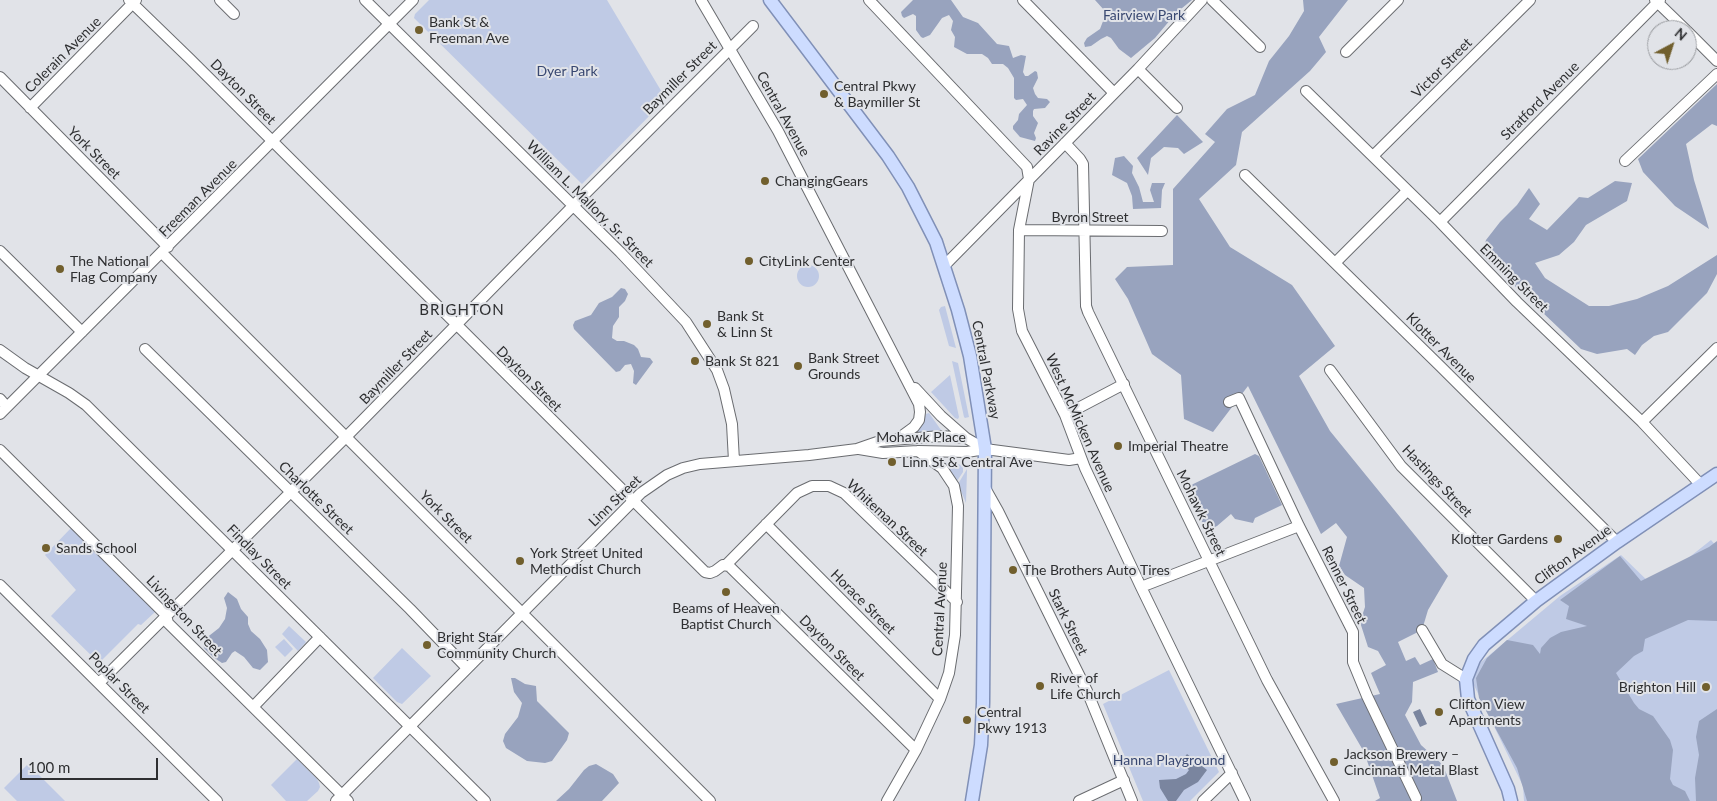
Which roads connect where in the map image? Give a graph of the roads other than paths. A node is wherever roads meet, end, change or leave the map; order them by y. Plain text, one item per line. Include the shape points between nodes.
1 (220, 0) edge
2 (365, 0) edge
3 (413, 0) edge
4 (701, 0) edge
5 (770, 0) edge
6 (869, 0) edge
7 (1022, 0) edge
8 (1202, 0) edge
9 (1212, 0) edge
10 (1398, 0) edge
11 (1530, 0) edge
12 (133, 1) edge
13 (1658, 1) edge
14 (234, 14) dead end
15 (1676, 20) edge
16 (389, 24) junction
17 (753, 26) dead end
18 (1697, 42) edge
19 (1260, 47) dead end
20 (730, 48) junction
21 (1346, 52) dead end
22 (1717, 61) edge
23 (1138, 69) junction
24 (1717, 74) edge
25 (0, 77) edge
26 (1306, 91) dead end
27 (1114, 93) junction
28 (30, 108) junction
29 (1177, 108) dead end
30 (273, 142) junction
31 (1065, 143) junction
32 (1373, 156) junction
33 (1625, 161) dead end
34 (1245, 175) dead end
35 (1029, 179) junction
36 (1407, 191) junction
37 (573, 206) junction
38 (1440, 222) junction
39 (1019, 230) junction
40 (1086, 231) junction
41 (1162, 231) dead end
42 (165, 250) junction
43 (0, 251) edge
44 (1335, 263) junction
45 (945, 265) junction
46 (456, 324) junction
47 (82, 332) junction
48 (1717, 348) edge
49 (145, 349) dead end
50 (0, 350) edge
51 (1330, 370) dead end
52 (39, 375) junction
53 (906, 378) junction
54 (1124, 384) junction
55 (1229, 402) dead end
56 (2, 407) edge
57 (1064, 415) junction
58 (1642, 422) junction
59 (346, 437) junction
60 (966, 438) junction
61 (896, 440) junction
62 (857, 449) junction
63 (985, 449) junction
64 (0, 450) edge
65 (918, 451) junction
66 (809, 455) joint
67 (1081, 458) junction
68 (734, 461) junction
69 (1717, 474) edge
70 (984, 486) junction
71 (1701, 486) junction
72 (291, 492) junction
73 (632, 501) junction
74 (766, 524) junction
75 (1299, 526) junction
76 (1617, 542) junction
77 (232, 550) junction
78 (1209, 561) junction
79 (726, 564) junction
80 (0, 585) edge
81 (1141, 588) junction
82 (1536, 601) junction
83 (957, 602) junction
84 (522, 613) junction
85 (166, 615) junction
86 (1422, 630) dead end
87 (320, 637) junction
88 (468, 668) junction
89 (1466, 679) junction
90 (99, 683) junction
91 (940, 699) junction
92 (253, 707) junction
93 (409, 727) junction
94 (916, 750) junction
95 (1232, 772) junction
96 (1124, 780) junction
97 (1416, 798) dead end
98 (342, 799) edge
99 (217, 801) edge
100 (485, 801) edge
101 (710, 801) edge
102 (887, 801) edge
103 (972, 801) edge
104 (1079, 801) edge
105 (1132, 801) edge
106 (1203, 801) edge
107 (1245, 801) edge
108 (1334, 801) edge
109 (1511, 801) edge

1 - 14 street
2 - 16 street, William L. Mallory, Sr. Street
3 - 16 street, Freeman Avenue
4 - 20 street, Central Avenue
5 - 45 main road, Central Parkway via 898,171 924,216
6 - 35 street via 1027,167
7 - 27 street
8 - 23 street, Ravine Street
9 - 19 street
10 - 21 street
11 - 32 street, Victor Street
12 - 28 street, Colerain Avenue
12 - 30 street, Dayton Street
13 - 15 street
13 - 38 street, Stratford Avenue
16 - 30 street, Freeman Avenue
16 - 37 street, William L. Mallory, Sr. Street
17 - 20 street, Baymiller Street
18 - 22 street
20 - 37 street, Baymiller Street
20 - 53 street, Central Avenue via 778,131
23 - 27 street, Ravine Street
23 - 29 street
24 - 33 street
25 - 28 street, York Street
26 - 32 street, Emming Street
27 - 31 street, Ravine Street
28 - 42 street, York Street
30 - 42 street, Freeman Avenue
30 - 46 street, Dayton Street
31 - 35 street, Ravine Street
31 - 40 street, Mohawk Street via 1083,164
32 - 36 street, Emming Street
34 - 44 street, Klotter Avenue
35 - 39 street, West McMicken Avenue
35 - 45 street, Ravine Street
36 - 38 street, Emming Street
36 - 44 street
37 - 46 street, Baymiller Street
37 - 68 street, William L. Mallory, Sr. Street via 670,304 699,340 724,389 732,424
38 - 58 street, Emming Street via 1517,302
39 - 40 street, Byron Street
39 - 57 street, West McMicken Avenue via 1019,320
40 - 41 street, Byron Street
40 - 54 street, Mohawk Street via 1086,306
42 - 47 street, Freeman Avenue
42 - 59 street, York Street
43 - 47 street
44 - 76 street, Klotter Avenue
45 - 63 main road, Central Parkway via 970,356
46 - 59 street, Baymiller Street
46 - 73 street, Dayton Street
47 - 52 street, Freeman Avenue
48 - 58 street
49 - 72 street, Charlotte Street
50 - 52 street, Findlay Street
51 - 82 street, Hastings Street via 1401,466
52 - 56 street, Freeman Avenue
52 - 77 street, Findlay Street via 86,406
53 - 60 street, Central Avenue
53 - 61 street, Central Avenue via 919,404 919,420
54 - 57 street
54 - 78 street, Mohawk Street
55 - 75 street, Renner Street via 1239,398
57 - 67 street, West McMicken Avenue
58 - 71 street, Emming Street
59 - 72 street, Baymiller Street
59 - 84 street, York Street
60 - 61 street, Mohawk Place via 941,436
60 - 63 street, Mohawk Place
61 - 62 street, Mohawk Place via 880,441
62 - 65 street, Mohawk Place via 883,453
62 - 66 street, Mohawk Place
63 - 65 street, Mohawk Place
63 - 67 street, Mohawk Place via 1069,460
63 - 70 main road, Central Parkway
64 - 85 street, Livingston Street
65 - 83 street, Central Avenue via 942,468 954,486 958,506
66 - 68 street, Linn Street
67 - 81 street, West McMicken Avenue
68 - 73 street, Linn Street via 683,468 656,481
69 - 71 main road, Clifton Avenue
70 - 96 street, Stark Street via 1086,691
70 - 103 main road, Central Parkway via 982,745
71 - 76 main road, Clifton Avenue
72 - 77 street, Baymiller Street
72 - 88 street, Charlotte Street
73 - 79 street, Dayton Street via 705,572 710,573
73 - 84 street, Linn Street
74 - 79 street, Whiteman Street
74 - 83 street, Whiteman Street via 804,488 820,485 837,488
74 - 91 street, Horace Street
75 - 78 street
75 - 97 street, Renner Street via 1353,632 1353,662
76 - 82 main road, Clifton Avenue
77 - 85 street, Baymiller Street
77 - 87 street, Findlay Street
78 - 81 street
78 - 108 street, Mohawk Street via 1267,680
79 - 94 street, Dayton Street
80 - 90 street, Poplar Street
81 - 95 street, West McMicken Avenue
82 - 89 main road, Clifton Avenue via 1484,645
83 - 91 street, Central Avenue via 953,657
84 - 88 street, Linn Street
84 - 101 street, York Street
85 - 90 street, Baymiller Street
85 - 92 street, Livingston Street via 168,623
86 - 89 street via 1442,664
87 - 92 street
87 - 93 street, Findlay Street
88 - 93 street, Linn Street
89 - 109 main road via 1471,707
90 - 99 street, Poplar Street
91 - 94 street, Central Avenue
92 - 98 street, Livingston Street
93 - 98 street, Linn Street
93 - 100 street, Findlay Street
94 - 102 street, Central Avenue
95 - 106 street
95 - 107 street, West McMicken Avenue
96 - 104 street
96 - 105 street, Stark Street

